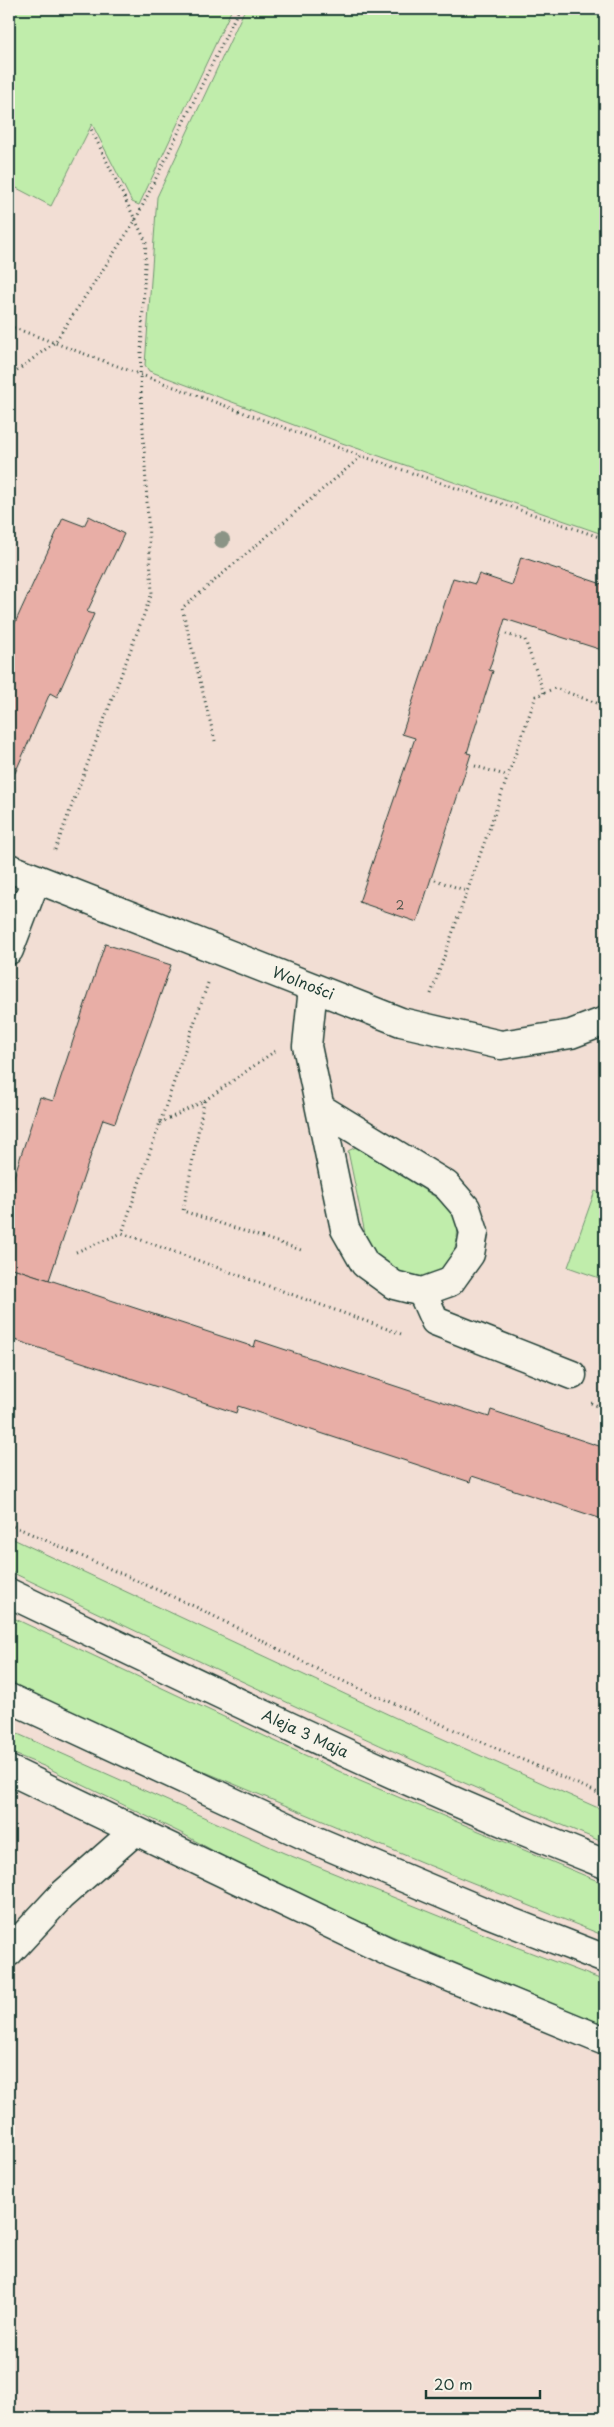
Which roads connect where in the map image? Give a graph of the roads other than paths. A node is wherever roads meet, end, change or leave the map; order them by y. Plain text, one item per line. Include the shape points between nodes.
1 (9, 868) edge
2 (36, 879) junction
3 (9, 950) edge
4 (313, 988) junction
5 (605, 1021) edge
6 (320, 1108) junction
7 (422, 1292) junction
8 (572, 1376) dead end
9 (9, 1594) edge
10 (9, 1698) edge
11 (9, 1770) edge
12 (135, 1831) junction
13 (605, 1864) edge
14 (9, 1952) edge
15 (605, 1959) edge
16 (605, 2041) edge

1 - 2 street, Wolności
2 - 3 street
2 - 4 street, Wolności
4 - 5 street, Wolności via 401,1022 501,1046 571,1034
4 - 6 street via 307,1046
6 - 7 street via 345,1229 365,1264 394,1285
6 - 7 street via 446,1185 466,1208 474,1232 470,1254 450,1282
7 - 8 street via 435,1321
9 - 13 street, Aleja 3 Maja via 363,1762
10 - 15 street via 319,1842
11 - 12 street
12 - 14 street via 61,1896
12 - 16 street via 391,1953

